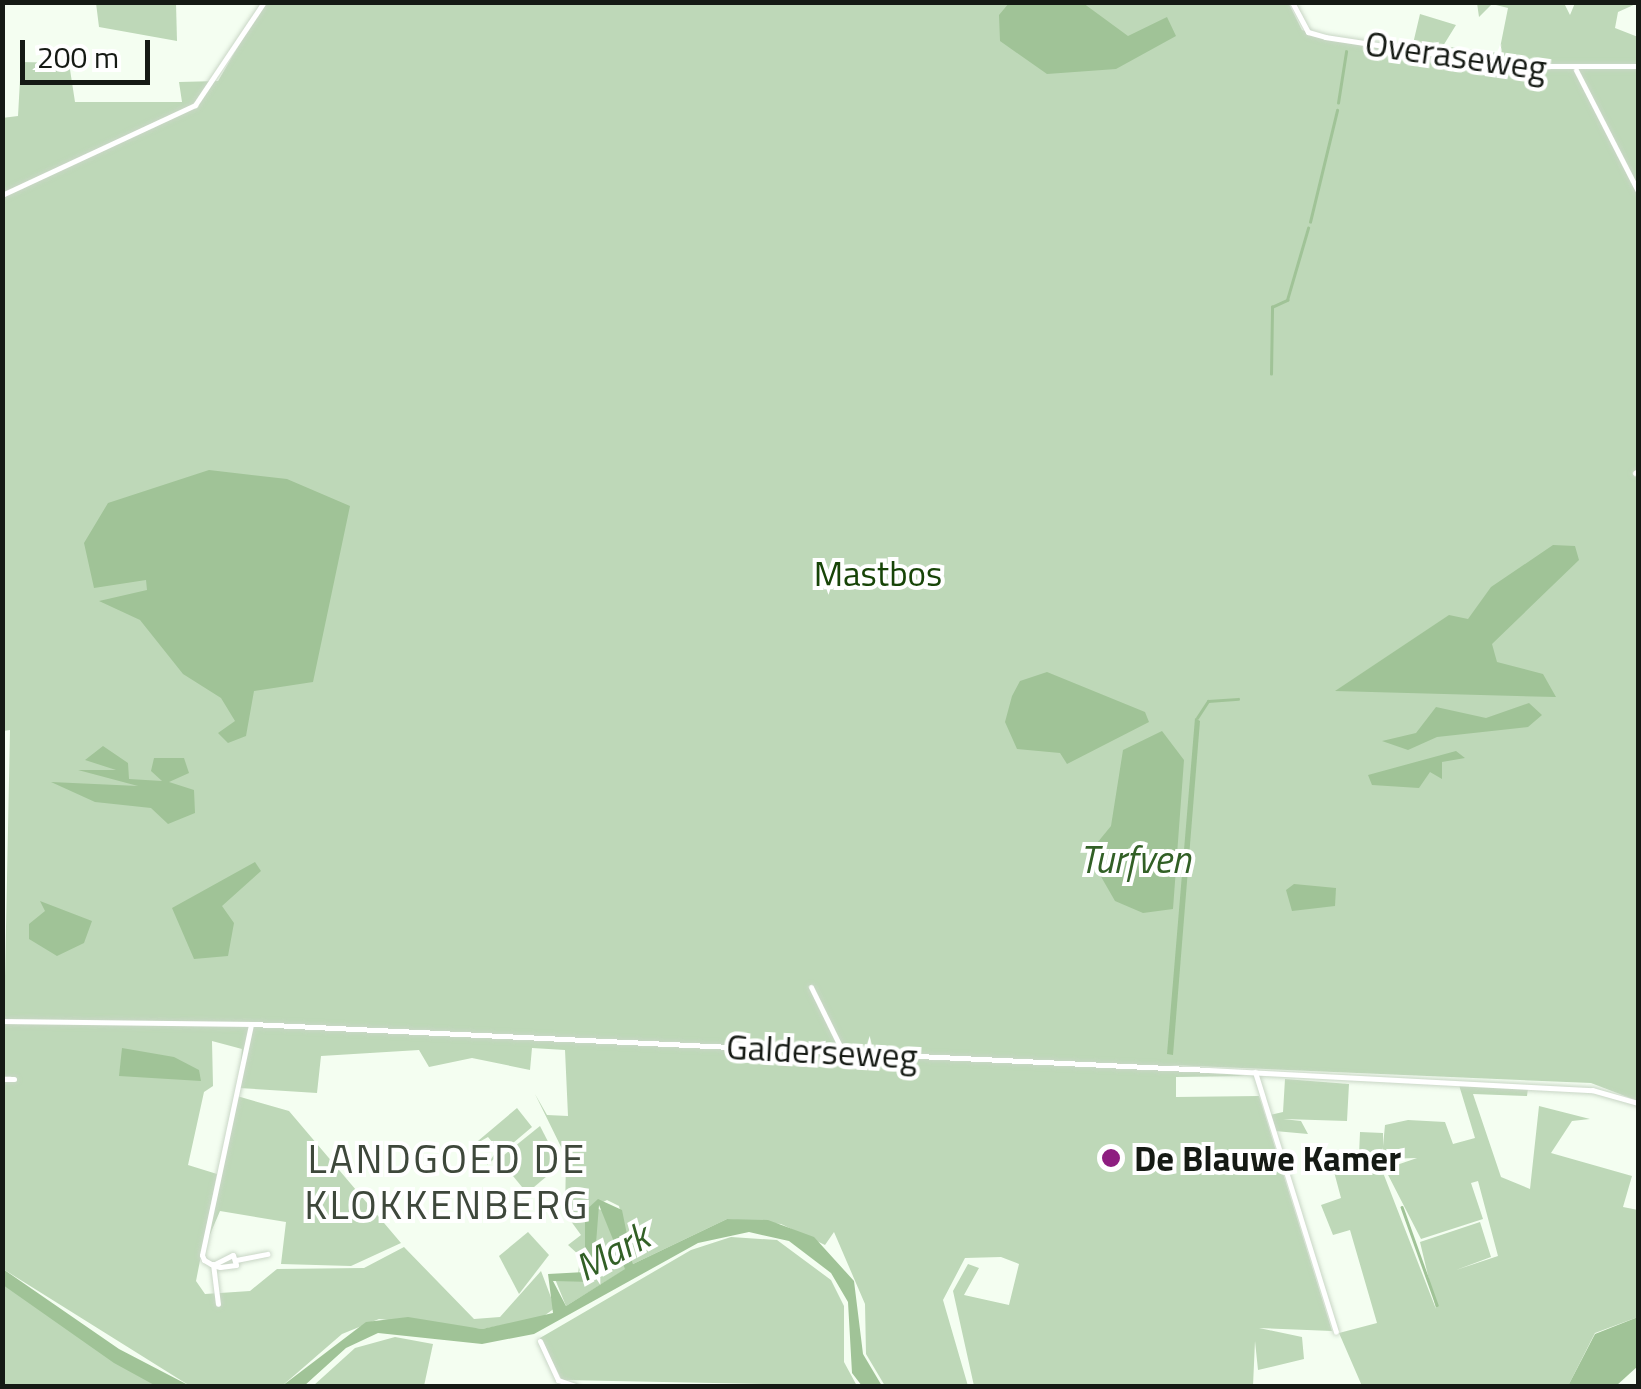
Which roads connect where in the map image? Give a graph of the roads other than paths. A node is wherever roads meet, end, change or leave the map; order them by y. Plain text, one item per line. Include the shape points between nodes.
1 (264, 2) edge
2 (1292, 2) edge
3 (1638, 66) edge
4 (1576, 70) junction
5 (1638, 191) edge
6 (2, 195) edge
7 (811, 986) dead end
8 (2, 1021) edge
9 (252, 1024) junction
10 (844, 1054) junction
11 (1255, 1072) junction
12 (2, 1079) edge
13 (14, 1079) dead end
14 (1638, 1104) edge
15 (267, 1254) dead end
16 (236, 1260) junction
17 (213, 1265) junction
18 (218, 1304) dead end
19 (1336, 1332) dead end
20 (540, 1340) dead end
21 (575, 1386) edge

1 - 6 street via 195,104
2 - 4 street, Overaseweg via 1308,32 1325,37
3 - 4 street, Overaseweg
4 - 5 street
7 - 10 street
8 - 9 street, Galderseweg
9 - 10 street, Galderseweg
9 - 17 street via 202,1256
10 - 11 street, Galderseweg
11 - 14 street, Galderseweg via 1592,1090
11 - 19 street
12 - 13 street
15 - 16 street
16 - 17 street
16 - 17 street via 233,1268
17 - 18 street
20 - 21 street via 558,1380

